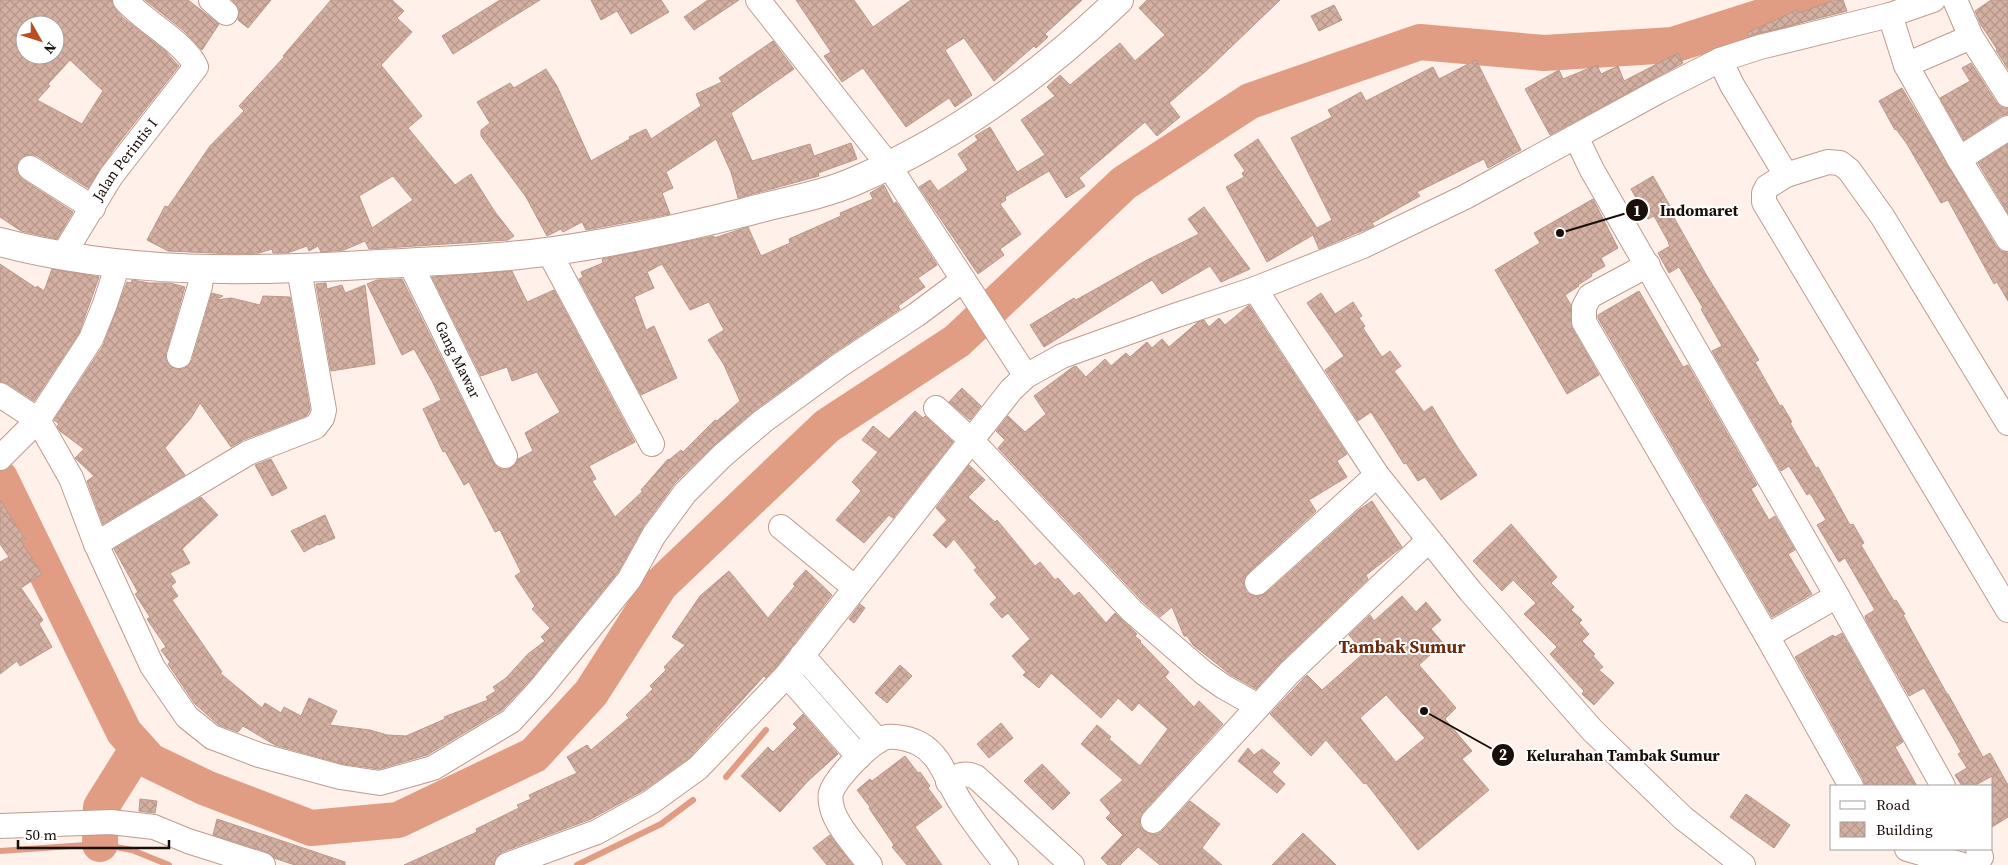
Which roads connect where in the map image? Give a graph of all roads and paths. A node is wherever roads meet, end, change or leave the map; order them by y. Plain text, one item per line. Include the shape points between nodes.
1 (125, 0) edge
2 (758, 0) edge
3 (1119, 0) edge
4 (1933, 0) edge
5 (1962, 18) edge
6 (1898, 41) junction
7 (1725, 71) junction
8 (2008, 96) edge
9 (2008, 128) edge
10 (1578, 141) junction
11 (1959, 159) junction
12 (889, 166) junction
13 (30, 168) dead end
14 (1786, 175) junction
15 (93, 208) junction
16 (2008, 239) edge
17 (0, 242) edge
18 (549, 252) junction
19 (62, 257) junction
20 (410, 263) junction
21 (118, 264) junction
22 (1648, 265) junction
23 (202, 270) junction
24 (299, 270) junction
25 (968, 287) junction
26 (1255, 289) junction
27 (179, 356) dead end
28 (1026, 376) junction
29 (0, 394) edge
30 (936, 408) dead end
31 (2008, 423) edge
32 (32, 426) junction
33 (972, 441) junction
34 (652, 444) dead end
35 (505, 456) dead end
36 (0, 458) edge
37 (1377, 475) junction
38 (781, 527) dead end
39 (1428, 541) junction
40 (96, 544) junction
41 (1257, 583) dead end
42 (855, 588) junction
43 (1837, 596) junction
44 (2008, 610) edge
45 (1767, 636) junction
46 (802, 655) junction
47 (787, 675) junction
48 (1258, 706) junction
49 (878, 741) junction
50 (859, 757) junction
51 (948, 782) junction
52 (1849, 785) edge
53 (1942, 785) edge
54 (1153, 821) dead end
55 (0, 826) edge
56 (1910, 850) edge
57 (1978, 850) edge
58 (258, 864) edge
59 (507, 865) edge
60 (870, 865) edge
61 (1006, 865) edge
62 (1072, 865) edge
63 (1743, 865) edge
64 (1963, 865) edge
65 (1976, 865) edge

1 - 15 street, Jalan Perintis I via 185,52 196,67 111,176
2 - 12 street
3 - 12 street via 1046,66 998,102 943,138
4 - 6 street
5 - 6 street
5 - 8 street
6 - 7 street via 1760,47
6 - 11 street
7 - 10 street via 1659,91
7 - 14 street
9 - 11 street
10 - 22 street
10 - 26 street via 1363,246
11 - 16 street
12 - 18 street via 851,183 706,222
12 - 25 street
13 - 15 street
14 - 31 street via 1828,162 1840,163 1849,170 1882,216
14 - 44 street via 1767,187 1764,202
15 - 19 street, Jalan Perintis I
17 - 19 street
18 - 20 street
18 - 34 street
19 - 21 street
20 - 24 street
20 - 35 street, Gang Mawar
21 - 23 street
21 - 32 street via 91,338
22 - 43 street
22 - 45 street via 1590,296 1584,308 1584,322
23 - 24 street
23 - 27 street
24 - 40 street via 324,410 319,423 248,453
25 - 28 street
25 - 40 street via 916,315 840,365 763,421 722,456 685,493 654,535 629,580 542,688 511,721 433,768 380,783 340,777 284,762 212,737 187,718 152,666
26 - 28 street via 1062,356
26 - 37 street
28 - 33 street via 1011,390
29 - 32 street
30 - 33 street
32 - 36 street
32 - 40 street via 71,478
33 - 42 street
33 - 48 street via 1132,612 1204,673
37 - 39 street
37 - 41 street
38 - 42 street
39 - 48 street
39 - 63 street via 1592,730 1683,818
42 - 46 street
43 - 45 street
43 - 53 street
45 - 52 street
46 - 47 street
46 - 49 street
47 - 50 street
47 - 59 street via 698,768 673,788 597,832
48 - 54 street
49 - 50 street
49 - 51 street via 885,737 899,737 920,744 936,757
50 - 60 street via 837,781 831,794 832,810
51 - 61 street
51 - 62 street via 960,774 976,777
55 - 58 street via 111,822 154,827
56 - 64 street
57 - 65 street via 1981,856

